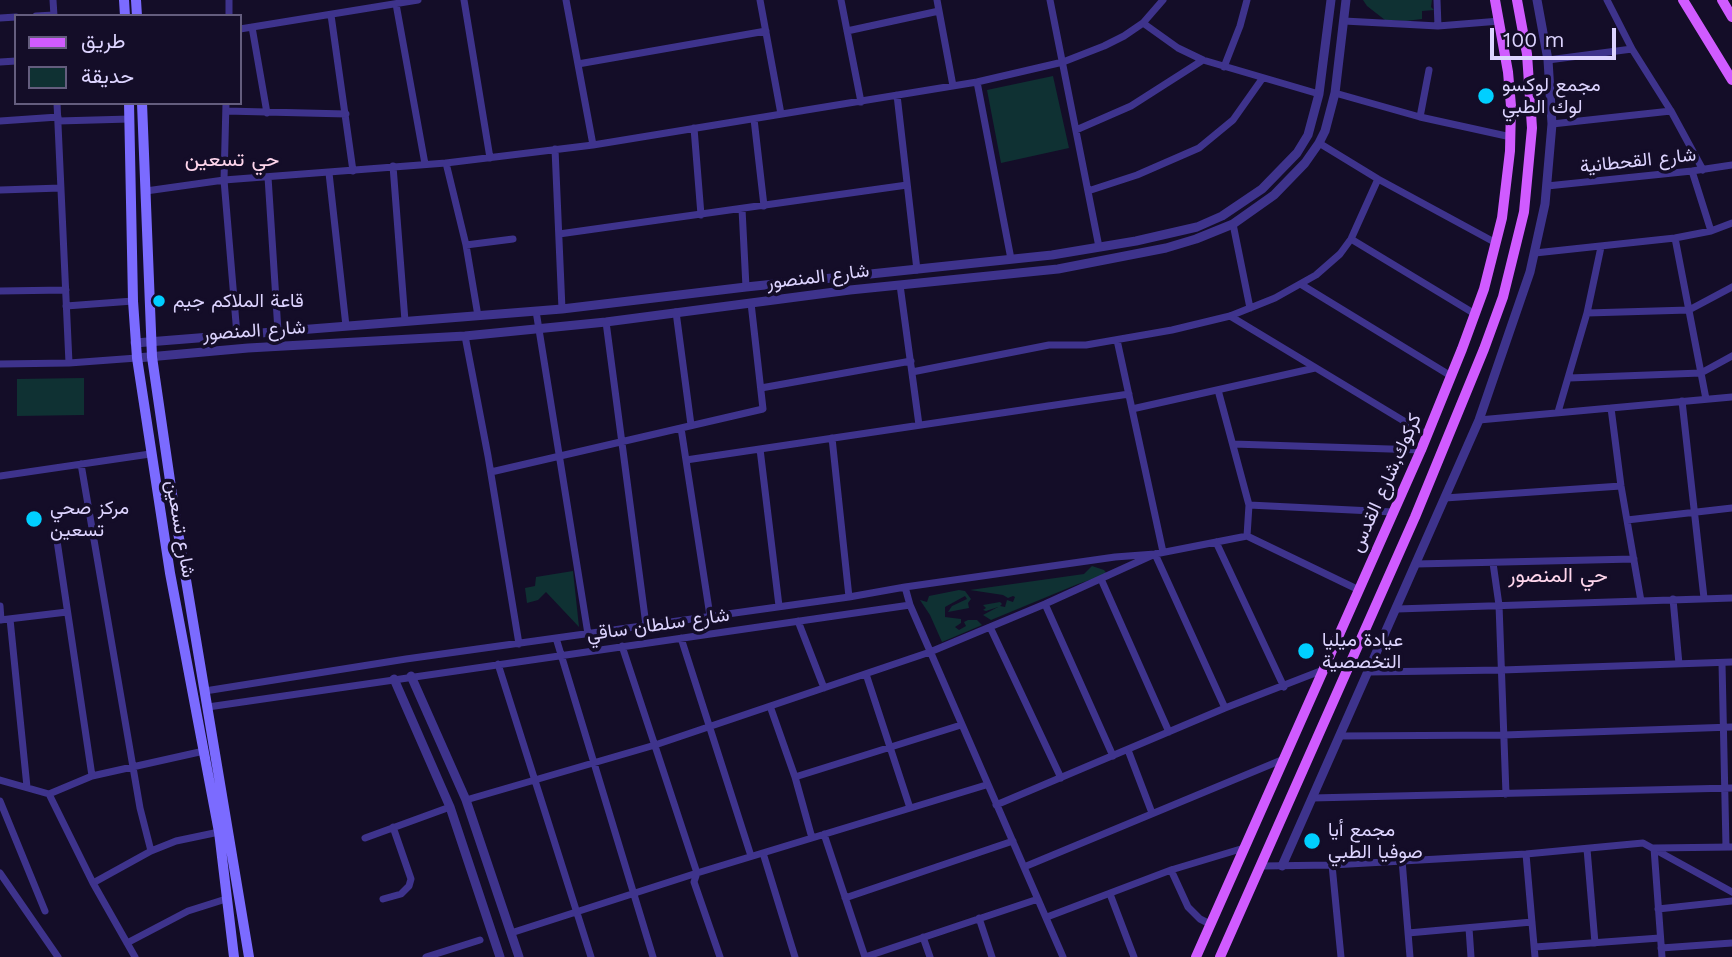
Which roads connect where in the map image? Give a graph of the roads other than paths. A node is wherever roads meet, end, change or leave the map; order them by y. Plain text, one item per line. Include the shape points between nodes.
1 (418, 0) edge
2 (464, 0) edge
3 (566, 0) edge
4 (760, 0) edge
5 (841, 0) edge
6 (938, 0) edge
7 (1050, 0) edge
8 (1163, 0) edge
9 (1247, 0) edge
10 (1331, 0) edge
11 (1346, 0) edge
12 (1437, 0) edge
13 (1495, 0) edge
14 (1517, 0) edge
15 (1537, 0) edge
16 (1607, 0) edge
17 (1683, 0) edge
18 (1722, 0) edge
19 (396, 4) junction
20 (939, 11) junction
21 (331, 15) junction
22 (1732, 17) edge
23 (1500, 21) junction
24 (1344, 22) junction
25 (1143, 23) junction
26 (1438, 26) junction
27 (252, 27) junction
28 (242, 29) edge
29 (766, 31) junction
30 (847, 31) junction
31 (1632, 49) junction
32 (1203, 60) junction
33 (1548, 60) junction
34 (1062, 62) junction
35 (578, 64) junction
36 (1224, 67) junction
37 (1429, 70) dead end
38 (1262, 79) junction
39 (1732, 80) edge
40 (977, 82) junction
41 (953, 86) junction
42 (1335, 93) junction
43 (1319, 94) junction
44 (897, 95) junction
45 (861, 102) junction
46 (57, 105) edge
47 (129, 105) edge
48 (142, 105) edge
49 (226, 107) edge
50 (1671, 111) junction
51 (267, 113) junction
52 (346, 114) junction
53 (781, 114) junction
54 (1420, 117) junction
55 (754, 118) junction
56 (58, 119) junction
57 (130, 120) junction
58 (0, 121) edge
59 (1552, 124) junction
60 (694, 128) junction
61 (1076, 130) junction
62 (1511, 137) junction
63 (1319, 143) junction
64 (593, 145) junction
65 (555, 149) junction
66 (489, 158) junction
67 (446, 163) junction
68 (425, 164) junction
69 (1732, 165) edge
70 (393, 166) junction
71 (1703, 170) junction
72 (353, 171) junction
73 (1692, 172) junction
74 (329, 173) junction
75 (268, 177) junction
76 (1378, 179) junction
77 (225, 180) junction
78 (907, 186) junction
79 (1547, 186) junction
80 (61, 188) junction
81 (0, 190) edge
82 (146, 191) junction
83 (1088, 191) junction
84 (764, 206) junction
85 (743, 209) junction
86 (701, 215) junction
87 (1732, 223) edge
88 (1233, 224) junction
89 (1711, 231) junction
90 (559, 234) junction
91 (1675, 237) junction
92 (513, 239) dead end
93 (1351, 239) junction
94 (1496, 243) junction
95 (466, 245) junction
96 (1099, 247) junction
97 (1601, 247) junction
98 (1535, 253) junction
99 (1011, 259) junction
100 (916, 270) junction
101 (849, 276) junction
102 (900, 285) junction
103 (1302, 285) junction
104 (746, 287) junction
105 (1732, 287) edge
106 (66, 290) junction
107 (850, 290) junction
108 (0, 291) edge
109 (133, 301) junction
110 (751, 303) junction
111 (66, 306) junction
112 (1250, 308) junction
113 (562, 309) junction
114 (1689, 310) junction
115 (537, 311) junction
116 (676, 312) junction
117 (1587, 313) junction
118 (1475, 314) junction
119 (478, 316) junction
120 (1230, 316) junction
121 (405, 321) junction
122 (606, 322) junction
123 (346, 326) junction
124 (539, 328) junction
125 (278, 331) junction
126 (237, 335) junction
127 (465, 336) junction
128 (1116, 341) junction
129 (151, 342) junction
130 (135, 343) junction
131 (1732, 356) edge
132 (152, 357) junction
133 (136, 358) junction
134 (911, 361) junction
135 (69, 363) junction
136 (0, 364) edge
137 (1316, 368) junction
138 (912, 372) junction
139 (1700, 373) junction
140 (1451, 376) junction
141 (1569, 378) junction
142 (761, 388) junction
143 (1218, 390) junction
144 (1129, 394) junction
145 (1444, 394) junction
146 (1732, 397) edge
147 (1706, 399) junction
148 (1462, 401) junction
149 (1682, 401) junction
150 (1611, 408) junction
151 (1132, 409) junction
152 (1558, 412) junction
153 (1479, 421) junction
154 (691, 425) junction
155 (919, 425) junction
156 (681, 428) junction
157 (1427, 435) junction
158 (832, 438) junction
159 (621, 442) junction
160 (1233, 444) junction
161 (760, 449) junction
162 (1420, 450) junction
163 (150, 454) junction
164 (560, 456) junction
165 (686, 460) junction
166 (81, 464) junction
167 (491, 472) junction
168 (0, 476) edge
169 (1621, 486) junction
170 (1445, 498) junction
171 (1249, 505) junction
172 (1732, 508) edge
173 (1393, 512) junction
174 (1695, 512) junction
175 (1627, 520) junction
176 (56, 534) dead end
177 (1247, 536) junction
178 (1216, 542) junction
179 (1159, 553) junction
180 (1634, 559) junction
181 (1493, 563) junction
182 (1416, 564) junction
183 (1101, 579) junction
184 (905, 587) junction
185 (1359, 590) junction
186 (849, 597) junction
187 (1704, 598) junction
188 (1732, 598) edge
189 (1673, 600) junction
190 (1642, 601) junction
191 (1045, 604) junction
192 (909, 605) junction
193 (1499, 605) junction
194 (0, 606) edge
195 (779, 606) junction
196 (1396, 609) junction
197 (67, 612) junction
198 (710, 616) junction
199 (4, 619) edge
200 (798, 621) junction
201 (646, 625) junction
202 (990, 627) junction
203 (588, 634) junction
204 (556, 638) junction
205 (681, 638) junction
206 (519, 644) junction
207 (622, 646) junction
208 (930, 652) junction
209 (561, 655) junction
210 (1732, 662) edge
211 (1722, 663) junction
212 (498, 664) junction
213 (1679, 664) junction
214 (1324, 670) junction
215 (1502, 670) junction
216 (1369, 672) junction
217 (866, 674) junction
218 (411, 676) junction
219 (394, 679) junction
220 (1284, 687) junction
221 (824, 688) junction
222 (205, 691) junction
223 (770, 706) junction
224 (208, 707) junction
225 (1225, 708) junction
226 (961, 725) junction
227 (711, 726) junction
228 (1728, 727) edge
229 (1169, 732) junction
230 (1504, 735) junction
231 (1340, 736) junction
232 (655, 745) junction
233 (889, 748) junction
234 (1128, 750) junction
235 (204, 751) junction
236 (1113, 756) junction
237 (1284, 759) junction
238 (594, 764) junction
239 (134, 766) junction
240 (92, 776) junction
241 (795, 777) junction
242 (1061, 778) junction
243 (0, 780) edge
244 (534, 782) junction
245 (986, 785) junction
246 (27, 787) junction
247 (1728, 788) edge
248 (49, 794) junction
249 (1506, 794) junction
250 (1312, 799) junction
251 (466, 800) junction
252 (0, 801) edge
253 (996, 805) junction
254 (450, 807) junction
255 (910, 808) junction
256 (1152, 813) junction
257 (393, 827) junction
258 (219, 832) junction
259 (824, 834) junction
260 (365, 838) dead end
261 (812, 838) junction
262 (1013, 841) junction
263 (1729, 847) edge
264 (1244, 848) junction
265 (1587, 849) junction
266 (1654, 849) junction
267 (152, 851) junction
268 (763, 853) junction
269 (1526, 854) junction
270 (751, 856) junction
271 (1402, 860) junction
272 (1332, 865) junction
273 (1262, 866) junction
274 (1282, 866) junction
275 (1024, 867) junction
276 (1171, 870) junction
277 (0, 873) edge
278 (697, 873) junction
279 (93, 883) junction
280 (1732, 892) edge
281 (632, 894) junction
282 (1110, 894) junction
283 (845, 898) junction
284 (226, 899) junction
285 (383, 899) dead end
286 (1038, 899) junction
287 (1732, 901) edge
288 (1658, 909) junction
289 (45, 911) dead end
290 (577, 913) junction
291 (1047, 917) junction
292 (979, 918) junction
293 (1532, 922) junction
294 (1210, 924) junction
295 (1469, 928) junction
296 (511, 933) junction
297 (1408, 933) junction
298 (923, 937) junction
299 (1660, 938) junction
300 (480, 940) dead end
301 (127, 943) junction
302 (1595, 943) junction
303 (1732, 943) edge
304 (1535, 947) junction
305 (1661, 948) junction
306 (58, 957) edge
307 (135, 957) edge
308 (234, 957) edge
309 (249, 957) edge
310 (426, 957) edge
311 (500, 957) edge
312 (519, 957) edge
313 (591, 957) edge
314 (653, 957) edge
315 (720, 957) edge
316 (795, 957) edge
317 (865, 957) edge
318 (930, 957) edge
319 (992, 957) edge
320 (1063, 957) edge
321 (1134, 957) edge
322 (1196, 957) edge
323 (1220, 957) edge
324 (1340, 957) edge
325 (1409, 957) edge
326 (1471, 957) edge
327 (1535, 957) edge
328 (1662, 957) edge

1 - 19 street
2 - 66 street
3 - 35 street
4 - 29 street
5 - 30 street
6 - 20 street
7 - 34 street
8 - 25 street
9 - 36 street
10 - 43 street, شارع المنصور
11 - 24 street, شارع المنصور
12 - 26 street
13 - 23 main road, كركوك,شارع القدس
14 - 148 main road, كركوك,شارع القدس via 1531,89 1524,212 1503,297
15 - 33 street
16 - 31 street
17 - 39 main road
18 - 22 main road
19 - 21 street
19 - 68 street
20 - 30 street
20 - 41 street
21 - 27 street
21 - 52 street
23 - 26 street
23 - 62 main road, كركوك,شارع القدس
24 - 26 street
24 - 42 street, شارع المنصور
25 - 32 street
25 - 34 street via 1104,46
27 - 28 street
27 - 51 street
29 - 35 street
29 - 53 street
30 - 45 street
31 - 33 street
31 - 50 street
32 - 36 street
32 - 61 street via 1131,106
33 - 59 street
34 - 40 street
34 - 61 street
35 - 64 street
36 - 38 street
37 - 54 street
38 - 43 street
38 - 83 street via 1233,120 1199,148
40 - 41 street
40 - 99 street
41 - 44 street
42 - 54 street
42 - 63 street, شارع المنصور
43 - 96 street, شارع المنصور via 1308,135 1297,153 1242,204 1197,227
44 - 45 street
44 - 78 street
45 - 53 street
46 - 56 street
47 - 57 main road, شارع تسعين
48 - 82 main road, شارع تسعين
49 - 51 street
49 - 77 street
50 - 59 street
50 - 71 street
51 - 52 street
52 - 72 street
53 - 55 street
54 - 62 street
55 - 60 street
55 - 84 street
56 - 57 street
56 - 58 street
56 - 80 street
57 - 109 main road, شارع تسعين
59 - 79 street
60 - 64 street
60 - 86 street
61 - 83 street
62 - 94 main road, كركوك,شارع القدس
63 - 76 street
63 - 88 street, شارع المنصور via 1274,195
64 - 65 street
65 - 66 street
65 - 90 street
66 - 67 street
67 - 68 street
67 - 95 street
68 - 70 street
69 - 71 street, شارع القحطانية
70 - 72 street
70 - 121 street
71 - 73 street, شارع القحطانية
72 - 74 street
73 - 79 street, شارع القحطانية
73 - 89 street
74 - 75 street
74 - 123 street
75 - 77 street
75 - 125 street
76 - 93 street
76 - 94 street
77 - 82 street
77 - 126 street
78 - 84 street
78 - 100 street
79 - 98 street
80 - 81 street
80 - 106 street
82 - 129 main road, شارع تسعين
83 - 96 street
84 - 85 street
85 - 86 street
85 - 104 street
86 - 90 street
87 - 89 street
88 - 102 street, شارع المنصور via 1186,242 1108,260
88 - 112 street
89 - 91 street
90 - 113 street
91 - 97 street
91 - 114 street
92 - 95 street
93 - 103 street
93 - 118 street
94 - 118 main road, كركوك,شارع القدس
95 - 119 street
96 - 99 street, شارع المنصور
97 - 98 street
97 - 117 street
98 - 153 street
99 - 100 street, شارع المنصور
100 - 101 street, شارع المنصور
101 - 104 street, شارع المنصور
101 - 107 street
102 - 107 street, شارع المنصور
102 - 134 street
103 - 112 street
103 - 140 street
104 - 113 street, شارع المنصور
105 - 114 street
106 - 108 street
106 - 111 street
107 - 110 street, شارع المنصور
109 - 111 street
109 - 130 main road, شارع تسعين
110 - 116 street, شارع المنصور
110 - 142 street
111 - 135 street
112 - 120 street
113 - 115 street, شارع المنصور
114 - 117 street
114 - 139 street
115 - 119 street, شارع المنصور
115 - 124 street
116 - 122 street, شارع المنصور
116 - 154 street
117 - 141 street
118 - 140 main road, كركوك,شارع القدس
119 - 121 street, شارع المنصور
120 - 128 street
120 - 137 street
121 - 123 street, شارع المنصور
122 - 124 street, شارع المنصور
122 - 159 street
123 - 125 street, شارع المنصور
124 - 127 street, شارع المنصور
124 - 164 street
125 - 126 street, شارع المنصور
126 - 129 street, شارع المنصور
127 - 132 street, شارع المنصور
127 - 167 street
128 - 138 street via 1049,345
128 - 144 street
129 - 130 street, شارع المنصور
129 - 132 main road, شارع تسعين
130 - 133 main road, شارع تسعين
131 - 139 street
132 - 133 street, شارع المنصور
132 - 222 main road, شارع تسعين
133 - 135 street
133 - 163 main road, شارع تسعين
134 - 138 street
134 - 142 street
135 - 136 street
137 - 143 street
137 - 157 street
138 - 155 street
139 - 141 street
139 - 147 street
140 - 145 main road, كركوك,شارع القدس
141 - 152 street
142 - 154 street via 763,409
143 - 151 street
143 - 160 street
144 - 151 street
144 - 155 street
145 - 148 main road
145 - 157 main road, كركوك,شارع القدس
146 - 147 street
147 - 149 street
148 - 273 main road, كركوك,شارع القدس
149 - 150 street
149 - 174 street
150 - 152 street
150 - 169 street
151 - 179 street
152 - 153 street
153 - 170 street
154 - 156 street
155 - 158 street
156 - 159 street
156 - 165 street
157 - 162 main road, كركوك,شارع القدس
158 - 161 street
158 - 186 street
159 - 164 street
159 - 201 street
160 - 162 street
160 - 171 street
161 - 165 street
161 - 195 street
162 - 173 main road, كركوك,شارع القدس
163 - 166 street
163 - 235 main road, شارع تسعين
164 - 167 street
164 - 203 street
165 - 198 street
166 - 168 street
166 - 239 street
167 - 206 street
169 - 170 street
169 - 175 street
170 - 182 street
171 - 173 street
171 - 177 street
172 - 174 street
173 - 185 main road, كركوك,شارع القدس
174 - 175 street
174 - 187 street
175 - 180 street
176 - 197 street
177 - 178 street
177 - 185 street
178 - 179 street
178 - 220 street
179 - 183 street
179 - 184 street
179 - 225 street
180 - 181 street
180 - 190 street
181 - 182 street
181 - 193 street
182 - 196 street
183 - 191 street
183 - 229 street
184 - 186 street
184 - 192 street
185 - 214 main road, كركوك,شارع القدس
186 - 195 street
187 - 188 street
187 - 189 street
189 - 190 street
189 - 213 street
190 - 193 street
191 - 202 street
191 - 236 street
192 - 200 street, شارع سلطان ساقي
192 - 208 street
193 - 196 street
193 - 215 street
194 - 199 street
195 - 198 street
196 - 216 street
197 - 199 street
197 - 240 street
198 - 201 street
199 - 246 street
200 - 205 street, شارع سلطان ساقي
200 - 221 street
201 - 203 street
202 - 208 street
202 - 242 street
203 - 204 street
204 - 206 street
204 - 209 street
205 - 207 street, شارع سلطان ساقي
205 - 227 street
206 - 222 street
207 - 209 street, شارع سلطان ساقي
207 - 232 street
208 - 217 street
208 - 226 street
209 - 212 street, شارع سلطان ساقي
209 - 238 street
210 - 211 street
211 - 213 street
211 - 228 street
212 - 218 street, شارع سلطان ساقي
212 - 244 street
213 - 215 street
214 - 220 street
214 - 237 main road, كركوك,شارع القدس
215 - 216 street
215 - 230 street
216 - 231 street
217 - 221 street
217 - 233 street
218 - 219 street, شارع سلطان ساقي
218 - 251 street
219 - 224 street, شارع سلطان ساقي
219 - 254 street
220 - 225 street
221 - 223 street
222 - 224 main road, شارع تسعين
223 - 227 street
223 - 241 street
224 - 309 main road, شارع تسعين
225 - 229 street
226 - 233 street
226 - 245 street
227 - 232 street
227 - 270 street
228 - 230 street
228 - 247 street
229 - 234 street
230 - 231 street
230 - 249 street
231 - 250 street
232 - 238 street
232 - 278 street
233 - 241 street
233 - 255 street
234 - 236 street
234 - 256 street
235 - 239 street
235 - 258 main road, شارع تسعين
236 - 242 street
237 - 256 street
237 - 264 main road, كركوك,شارع القدس
238 - 244 street
238 - 281 street
239 - 240 street
239 - 267 street
240 - 248 street
241 - 261 street
242 - 253 street
243 - 246 street
244 - 251 street
244 - 290 street
245 - 253 street
245 - 255 street
246 - 248 street
247 - 249 street
247 - 263 street
248 - 279 street
249 - 250 street
250 - 274 street
251 - 296 street
252 - 289 street
253 - 262 street
254 - 257 street
254 - 311 street
255 - 259 street
256 - 275 street
257 - 260 street
257 - 285 street via 411,879 401,894
258 - 267 street
258 - 284 main road, شارع تسعين
259 - 261 street
259 - 283 street
261 - 268 street
262 - 275 street
262 - 283 street
263 - 266 street
264 - 276 street
264 - 294 main road, كركوك,شارع القدس
265 - 266 street via 1643,843
265 - 269 street
265 - 302 street
266 - 280 street
266 - 288 street
267 - 279 street
268 - 270 street
268 - 316 street
269 - 271 street
269 - 293 street
270 - 278 street
271 - 272 street
271 - 297 street
272 - 274 street
272 - 324 street
273 - 274 street
273 - 323 main road, كركوك,شارع القدس
275 - 286 street
276 - 282 street
276 - 294 street via 1188,907
277 - 306 street
278 - 281 street
278 - 315 street via 694,882
279 - 301 street
281 - 290 street
281 - 314 street
282 - 291 street
282 - 321 street
283 - 317 street
284 - 301 street via 188,911
284 - 308 main road, شارع تسعين
286 - 291 street
286 - 292 street
287 - 288 street
288 - 299 street
290 - 296 street
290 - 313 street
291 - 320 street
292 - 298 street
292 - 319 street
293 - 295 street
293 - 304 street
294 - 322 main road, كركوك,شارع القدس
295 - 297 street
295 - 326 street
296 - 312 street
297 - 325 street
298 - 317 street
298 - 318 street
299 - 302 street
299 - 305 street
300 - 310 street
301 - 307 street
302 - 304 street
303 - 305 street
304 - 327 street
305 - 328 street

